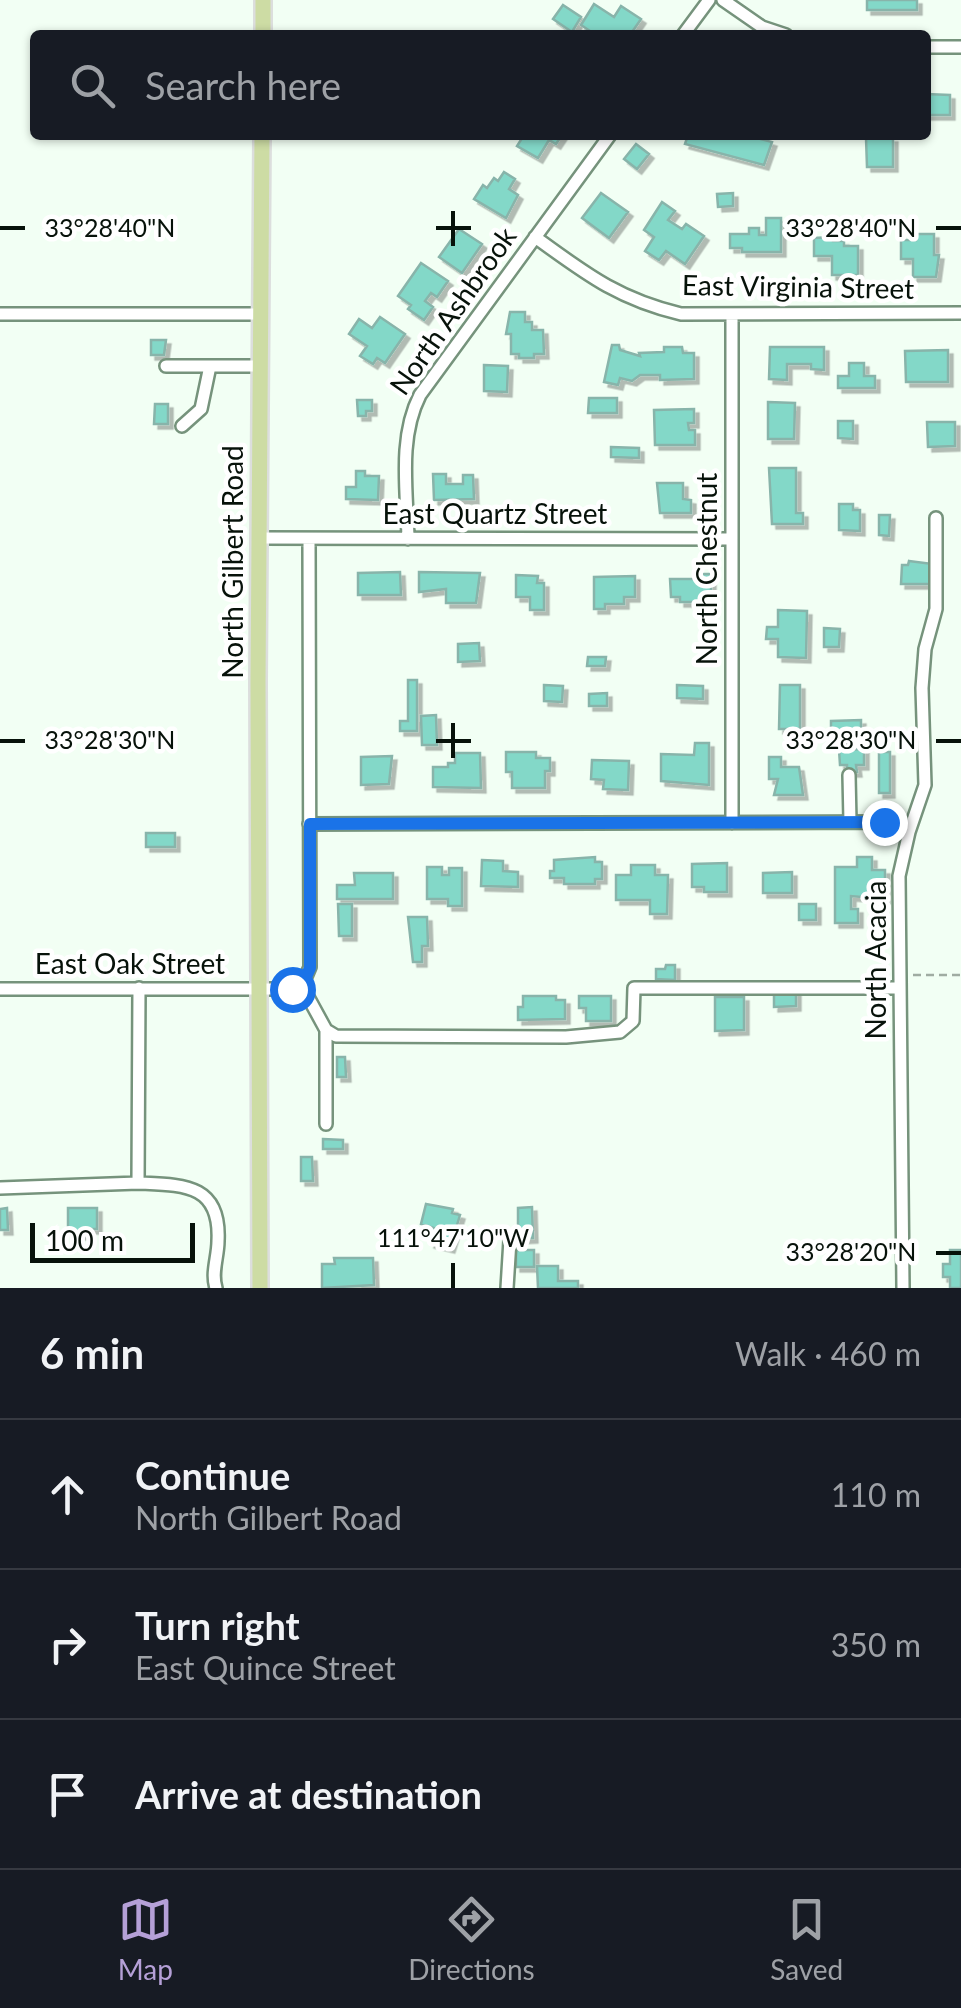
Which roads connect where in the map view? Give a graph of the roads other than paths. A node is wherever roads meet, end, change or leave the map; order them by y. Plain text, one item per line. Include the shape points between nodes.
1 (264, 0) edge
2 (709, 0) edge
3 (723, 0) edge
4 (263, 30) edge
5 (687, 30) edge
6 (771, 30) edge
7 (931, 48) edge
8 (961, 48) edge
9 (262, 140) edge
10 (606, 140) edge
11 (535, 237) junction
12 (961, 313) edge
13 (0, 314) edge
14 (260, 314) junction
15 (732, 315) junction
16 (166, 366) dead end
17 (210, 366) junction
18 (260, 366) junction
19 (182, 426) dead end
20 (936, 518) dead end
21 (258, 538) junction
22 (309, 539) junction
23 (408, 539) junction
24 (732, 539) junction
25 (850, 775) dead end
26 (850, 822) junction
27 (732, 823) junction
28 (310, 824) junction
29 (908, 832) junction
30 (899, 981) junction
31 (302, 986) junction
32 (139, 988) junction
33 (0, 989) edge
34 (260, 989) junction
35 (326, 1030) junction
36 (326, 1124) dead end
37 (138, 1183) junction
38 (0, 1188) edge
39 (510, 1240) dead end
40 (216, 1288) edge
41 (260, 1288) edge
42 (507, 1288) edge
43 (903, 1288) edge

1 - 4 main road
2 - 5 street
3 - 6 street
7 - 8 street
9 - 14 main road, North Gilbert Road
10 - 11 street, North Ashbrook
11 - 15 street, East Virginia Street via 616,294 682,314
11 - 23 street, North Ashbrook via 412,410 406,442
12 - 15 street, East Virginia Street
13 - 14 street
14 - 18 main road, North Gilbert Road
15 - 24 street, North Chestnut
16 - 17 street
17 - 18 street
17 - 19 street via 201,410
18 - 21 main road, North Gilbert Road
20 - 29 street, North Acacia via 936,609 922,688 925,784
21 - 22 street, East Quartz Street
21 - 34 main road, North Gilbert Road
22 - 23 street, East Quartz Street
22 - 28 street
23 - 24 street, East Quartz Street
24 - 27 street, North Chestnut
25 - 26 street
26 - 27 street
26 - 29 street via 884,822
27 - 28 street
28 - 31 street via 310,968
29 - 30 street, North Acacia via 899,876
30 - 35 street via 634,988 633,1021 620,1032 566,1037 336,1036
30 - 43 street, North Acacia
31 - 34 street
31 - 35 street
32 - 33 street, East Oak Street
32 - 34 street, East Oak Street
32 - 37 street
34 - 41 main road, North Gilbert Road
35 - 36 street
37 - 38 street
37 - 40 street via 190,1187 211,1204
39 - 42 street

